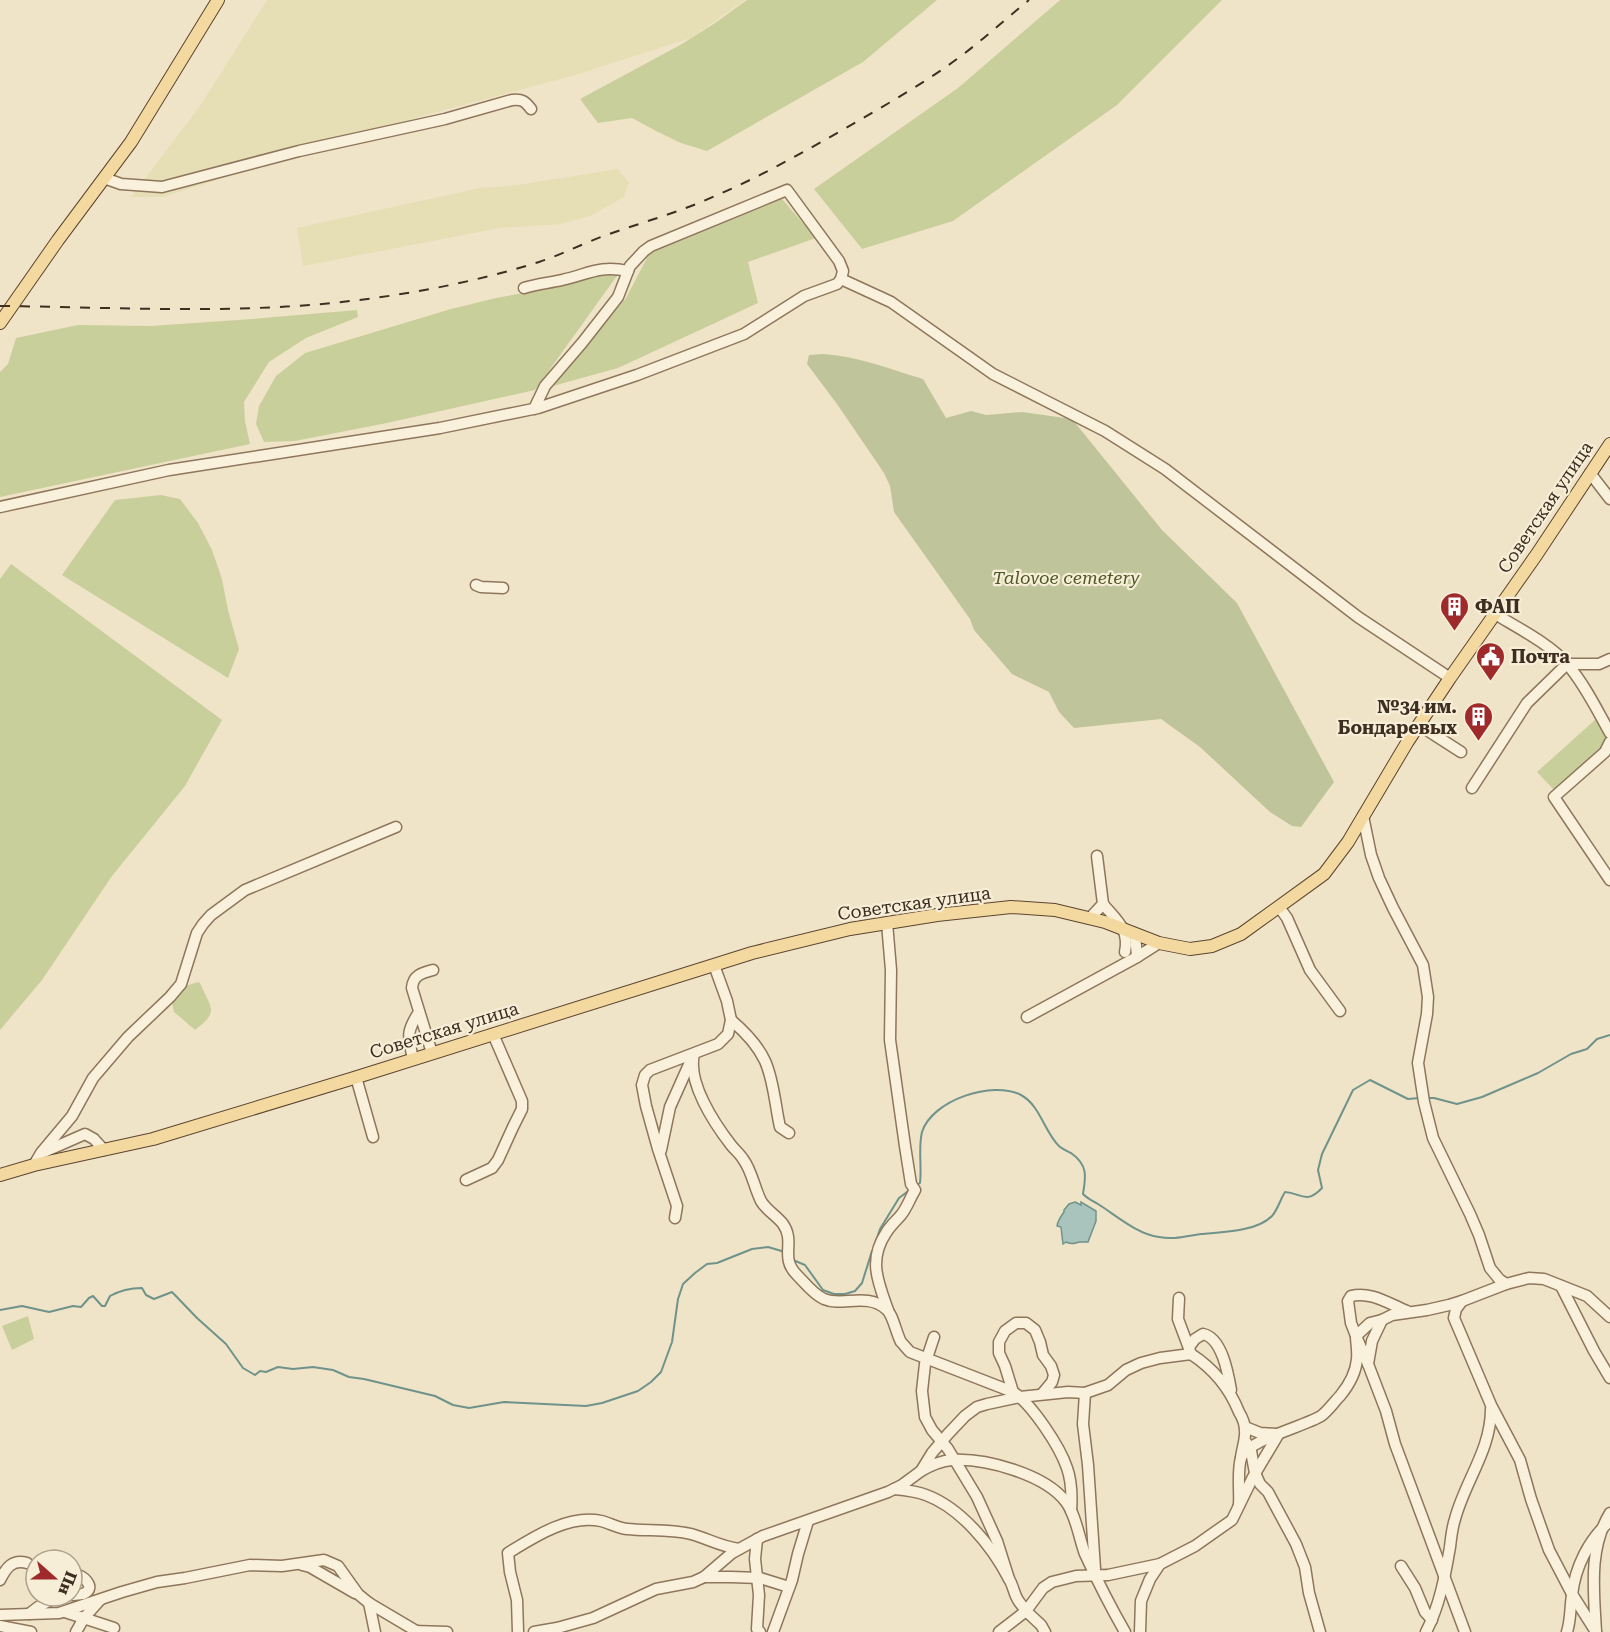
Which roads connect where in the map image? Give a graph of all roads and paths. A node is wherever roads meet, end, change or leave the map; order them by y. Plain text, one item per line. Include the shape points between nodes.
1 (218, 0) edge
2 (531, 110) dead end
3 (104, 178) junction
4 (628, 271) junction
5 (841, 279) junction
6 (524, 288) dead end
7 (0, 323) edge
8 (534, 409) junction
9 (1610, 444) edge
10 (1590, 472) junction
11 (1610, 499) edge
12 (0, 507) edge
13 (476, 585) dead end
14 (503, 588) dead end
15 (1495, 614) junction
16 (1610, 659) edge
17 (1567, 664) junction
18 (1450, 678) junction
19 (1419, 725) junction
20 (1610, 733) edge
21 (1610, 742) edge
22 (1461, 752) dead end
23 (1473, 788) dead end
24 (1363, 816) junction
25 (396, 827) dead end
26 (1097, 856) dead end
27 (1610, 880) edge
28 (1103, 904) junction
29 (1280, 907) junction
30 (1090, 918) junction
31 (887, 923) junction
32 (1129, 932) junction
33 (1159, 943) junction
34 (1125, 952) dead end
35 (1137, 957) junction
36 (714, 965) junction
37 (434, 970) dead end
38 (1340, 1011) dead end
39 (419, 1012) junction
40 (1027, 1017) dead end
41 (731, 1020) junction
42 (493, 1034) junction
43 (432, 1053) junction
44 (694, 1054) junction
45 (413, 1059) junction
46 (356, 1077) junction
47 (68, 1121) junction
48 (789, 1133) dead end
49 (76, 1137) junction
50 (373, 1137) dead end
51 (104, 1150) junction
52 (41, 1153) junction
53 (661, 1155) junction
54 (34, 1165) junction
55 (0, 1175) edge
56 (466, 1180) dead end
57 (675, 1218) dead end
58 (1490, 1268) junction
59 (1506, 1284) junction
60 (1561, 1286) junction
61 (1485, 1292) junction
62 (1179, 1298) dead end
63 (1462, 1301) junction
64 (888, 1310) junction
65 (1408, 1312) junction
66 (1610, 1317) edge
67 (1382, 1320) junction
68 (1356, 1336) junction
69 (934, 1337) dead end
70 (1190, 1351) junction
71 (927, 1359) junction
72 (1368, 1364) junction
73 (1610, 1378) edge
74 (1085, 1393) junction
75 (1016, 1394) junction
76 (1042, 1394) junction
77 (1233, 1396) junction
78 (1491, 1406) junction
79 (1245, 1427) junction
80 (1279, 1434) junction
81 (942, 1441) junction
82 (1247, 1443) junction
83 (954, 1460) junction
84 (921, 1471) junction
85 (1255, 1473) junction
86 (894, 1490) junction
87 (1239, 1505) junction
88 (1071, 1511) junction
89 (1610, 1513) edge
90 (808, 1521) junction
91 (1607, 1523) edge
92 (757, 1539) junction
93 (739, 1549) junction
94 (24, 1562) edge
95 (1160, 1564) junction
96 (1401, 1566) dead end
97 (1096, 1574) junction
98 (704, 1577) junction
99 (84, 1578) edge
100 (758, 1578) junction
101 (1444, 1578) junction
102 (1009, 1579) junction
103 (0, 1580) edge
104 (789, 1587) junction
105 (84, 1593) edge
106 (1572, 1594) junction
107 (103, 1598) junction
108 (369, 1603) junction
109 (35, 1608) edge
110 (64, 1611) junction
111 (1026, 1611) junction
112 (29, 1614) junction
113 (0, 1615) edge
114 (84, 1618) junction
115 (1432, 1620) junction
116 (0, 1626) edge
117 (114, 1628) dead end
118 (562, 1630) edge
119 (377, 1631) edge
120 (31, 1632) edge
121 (76, 1632) edge
122 (415, 1632) edge
123 (447, 1632) edge
124 (518, 1632) edge
125 (534, 1632) edge
126 (760, 1632) edge
127 (773, 1632) edge
128 (999, 1632) edge
129 (1045, 1632) edge
130 (1125, 1632) edge
131 (1140, 1632) edge
132 (1320, 1632) edge
133 (1426, 1632) edge
134 (1465, 1632) edge
135 (1567, 1632) edge
136 (1596, 1632) edge

1 - 3 main road via 132,142
2 - 3 street via 526,102 512,100 162,187 122,184
3 - 7 main road
4 - 5 street via 651,246 787,190 839,261
4 - 6 street via 590,271
4 - 8 street via 618,297 545,387
5 - 8 street via 804,296 744,334
5 - 18 street via 891,302 993,374 1105,431 1166,470 1358,617
8 - 12 street via 430,430 169,470
9 - 10 main road, Советская улица
10 - 11 street
10 - 15 main road, Советская улица
13 - 14 street
15 - 17 street via 1537,638
15 - 18 main road, Советская улица
16 - 17 street via 1599,664
17 - 20 street
17 - 23 street via 1527,703
18 - 19 main road, Советская улица
19 - 22 street
19 - 24 main road, Советская улица
21 - 27 street via 1605,752 1554,797
24 - 29 main road, Советская улица via 1324,874
24 - 58 street via 1379,878 1423,965 1428,997 1418,1064 1433,1138 1470,1214
25 - 47 street via 245,890 211,915 197,933 181,984 93,1078
26 - 28 street
28 - 30 street
28 - 32 street
29 - 33 main road, Советская улица via 1241,933 1212,946 1190,949
29 - 38 street via 1310,970
30 - 31 main road, Советская улица via 1056,910 1011,907
30 - 32 main road, Советская улица
31 - 36 main road, Советская улица via 815,937
31 - 64 street via 890,1040 913,1187 877,1254 875,1265
32 - 33 main road, Советская улица
32 - 34 street
32 - 35 street
33 - 35 street
35 - 40 street
36 - 41 street
36 - 42 main road, Советская улица
37 - 39 street via 417,975 412,981
39 - 43 street
39 - 45 street via 408,1034
41 - 44 street via 728,1034 718,1044
41 - 48 street via 764,1060 780,1127
42 - 43 main road, Советская улица
42 - 56 street via 522,1109 492,1168
43 - 45 main road, Советская улица
44 - 53 street via 670,1107
44 - 53 street via 645,1075 642,1085 646,1106
44 - 64 street via 694,1080 716,1125 744,1159 763,1203 789,1236 789,1266 822,1299 868,1301
45 - 46 main road, Советская улица
46 - 50 street
46 - 51 main road, Советская улица via 153,1139
47 - 49 street
47 - 52 street
49 - 51 street via 85,1134
49 - 52 street
51 - 54 main road, Советская улица
52 - 54 street
53 - 57 street via 677,1206
54 - 55 main road, Советская улица
58 - 59 street
58 - 61 street
59 - 60 street via 1529,1278
59 - 61 street
60 - 66 street via 1587,1296
60 - 73 street
61 - 63 street
62 - 70 street via 1178,1318
63 - 65 street
63 - 78 street via 1454,1318
64 - 71 street via 902,1342 910,1352
65 - 67 street
65 - 68 street via 1368,1295 1351,1296 1348,1309
67 - 68 street via 1370,1323
67 - 72 street via 1372,1341
68 - 72 street
68 - 80 street via 1357,1358 1347,1388 1323,1414
69 - 71 street
70 - 74 street via 1141,1363 1108,1385
70 - 77 street
70 - 77 street via 1203,1334 1217,1343
71 - 75 street
71 - 81 street via 922,1391 925,1417
72 - 101 street
74 - 76 street
74 - 97 street via 1083,1424
75 - 76 street
75 - 76 street via 999,1353 1005,1331 1016,1323 1026,1323 1035,1329 1051,1366 1052,1382
75 - 81 street via 977,1407
75 - 88 street via 1049,1434 1067,1467
77 - 79 street
78 - 101 street via 1488,1438 1455,1519
78 - 106 street via 1520,1461 1549,1550
79 - 80 street
79 - 82 street
80 - 82 street
80 - 85 street
81 - 83 street
81 - 84 street
82 - 85 street
82 - 87 street via 1241,1458
83 - 84 street
83 - 88 street via 1012,1468 1054,1490
83 - 102 street via 989,1521
84 - 86 street
85 - 87 street
85 - 132 street via 1296,1544
86 - 90 street
86 - 102 street via 924,1494 952,1509 978,1535
87 - 95 street via 1232,1520 1218,1531
88 - 97 street
89 - 91 street
90 - 92 street
90 - 104 street
91 - 106 street via 1591,1542
91 - 136 street via 1593,1570
92 - 93 street
92 - 100 street
93 - 98 street
93 - 124 street via 691,1534 626,1529 602,1521 584,1519 555,1528 508,1553 517,1600
94 - 103 street via 8,1566
95 - 97 street
95 - 131 street via 1141,1601
96 - 115 street
97 - 111 street via 1052,1582
97 - 130 street
98 - 100 street
98 - 118 street via 656,1589
99 - 105 street via 89,1586
100 - 104 street
100 - 126 street
101 - 115 street
101 - 134 street
102 - 111 street
104 - 127 street
106 - 135 street
106 - 136 street
107 - 108 street via 157,1582 221,1570 299,1564
107 - 110 street
107 - 114 street
108 - 119 street
108 - 122 street
109 - 112 street
110 - 112 street
110 - 114 street
111 - 128 street
111 - 129 street
112 - 113 street
114 - 117 street
114 - 121 street
115 - 133 street
116 - 120 street
118 - 125 street
122 - 123 street

